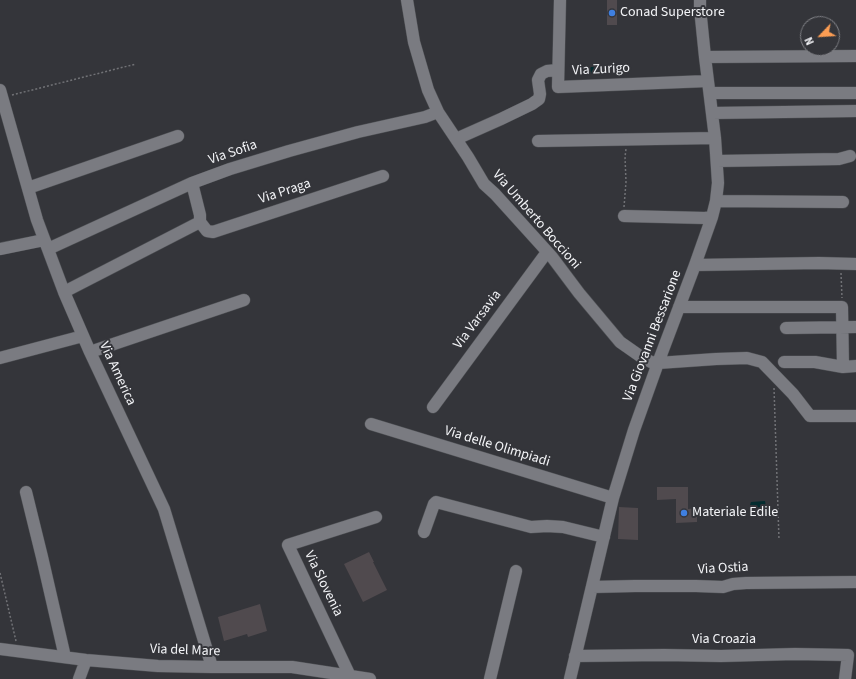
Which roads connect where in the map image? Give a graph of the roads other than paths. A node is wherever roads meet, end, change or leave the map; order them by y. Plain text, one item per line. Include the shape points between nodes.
1 (407, 0) edge
2 (560, 0) edge
3 (700, 0) edge
4 (856, 56) edge
5 (705, 57) junction
6 (558, 70) junction
7 (708, 81) junction
8 (710, 93) junction
9 (856, 93) edge
10 (1, 94) edge
11 (856, 111) edge
12 (438, 112) junction
13 (712, 113) junction
14 (178, 136) dead end
15 (715, 138) junction
16 (456, 139) junction
17 (538, 141) dead end
18 (850, 156) dead end
19 (717, 161) junction
20 (383, 176) dead end
21 (192, 183) junction
22 (28, 188) junction
23 (716, 201) junction
24 (843, 202) dead end
25 (624, 216) road end
26 (712, 217) junction
27 (200, 222) junction
28 (46, 244) junction
29 (0, 249) edge
30 (547, 252) junction
31 (856, 264) edge
32 (695, 265) junction
33 (64, 292) junction
34 (244, 300) dead end
35 (679, 307) junction
36 (842, 327) junction
37 (856, 327) edge
38 (786, 328) dead end
39 (83, 336) junction
40 (90, 352) junction
41 (0, 358) edge
42 (762, 362) junction
43 (784, 362) junction
44 (658, 363) junction
45 (856, 366) edge
46 (843, 367) junction
47 (774, 373) junction
48 (433, 406) dead end
49 (856, 416) edge
50 (371, 424) dead end
51 (26, 492) dead end
52 (613, 498) junction
53 (376, 517) dead end
54 (424, 532) dead end
55 (604, 537) junction
56 (516, 571) dead end
57 (856, 582) edge
58 (592, 587) junction
59 (0, 649) edge
60 (575, 656) junction
61 (65, 657) junction
62 (86, 660) junction
63 (212, 667) junction
64 (290, 673) edge
65 (329, 676) edge
66 (350, 676) junction
67 (79, 679) edge
68 (370, 679) edge
69 (490, 679) edge
70 (570, 679) edge
71 (845, 679) edge

1 - 12 street, Via Umberto Boccioni via 414,42 428,90
2 - 6 street, Via Zurigo
3 - 5 street, Via Giovanni Bessarione
4 - 5 street
5 - 7 street, Via Giovanni Bessarione
6 - 7 street, Via Zurigo via 558,87
6 - 16 street via 541,74 538,80 539,100
7 - 8 street, Via Giovanni Bessarione
8 - 9 street
8 - 13 street, Via Giovanni Bessarione
10 - 22 street, Via America
11 - 13 street
12 - 16 street, Via Umberto Boccioni
12 - 21 street, Via Sofia via 289,151
13 - 15 street, Via Giovanni Bessarione
14 - 22 street
15 - 17 street
15 - 19 street, Via Giovanni Bessarione
16 - 30 street, Via Umberto Boccioni via 484,184
18 - 19 street via 839,159
19 - 23 street, Via Giovanni Bessarione
20 - 27 street, Via Praga via 213,232 207,230
21 - 27 street
21 - 28 street, Via Sofia
22 - 28 street, Via America
23 - 24 street
23 - 26 street, Via Giovanni Bessarione
25 - 26 street
26 - 32 street, Via Giovanni Bessarione
27 - 33 street
28 - 29 street, Via Sofia
28 - 33 street, Via America
30 - 44 street, Via Umberto Boccioni via 620,342 640,356
30 - 48 street, Via Varsavia
31 - 32 street
32 - 35 street, Via Giovanni Bessarione
33 - 39 street, Via America
34 - 40 street
35 - 36 street via 842,307
35 - 44 street, Via Giovanni Bessarione
36 - 37 street
36 - 38 street
36 - 46 street
39 - 40 street, Via America
39 - 41 street
40 - 63 street, Via America via 164,509
42 - 43 street
42 - 44 street via 747,358
42 - 47 street
43 - 46 street via 815,362
43 - 47 street
44 - 52 street, Via Giovanni Bessarione
45 - 46 street
47 - 49 street via 810,416
50 - 52 street, Via delle Olimpiadi
51 - 61 street
52 - 55 street, Via Giovanni Bessarione
53 - 66 street, Via Slovenia via 288,545
54 - 55 street via 436,502 531,527 563,527
55 - 58 street, Via Giovanni Bessarione
56 - 69 street
57 - 58 street, Via Ostia via 746,583 723,587
58 - 60 street, Via Giovanni Bessarione
59 - 61 street, Via del Mare
60 - 70 street, Via Giovanni Bessarione
60 - 71 street, Via Croazia via 848,654
61 - 62 street, Via del Mare
62 - 63 street, Via del Mare
62 - 67 street
63 - 64 street, Via del Mare
64 - 65 street, Via del Mare
65 - 66 street, Via del Mare
66 - 68 street, Via del Mare

